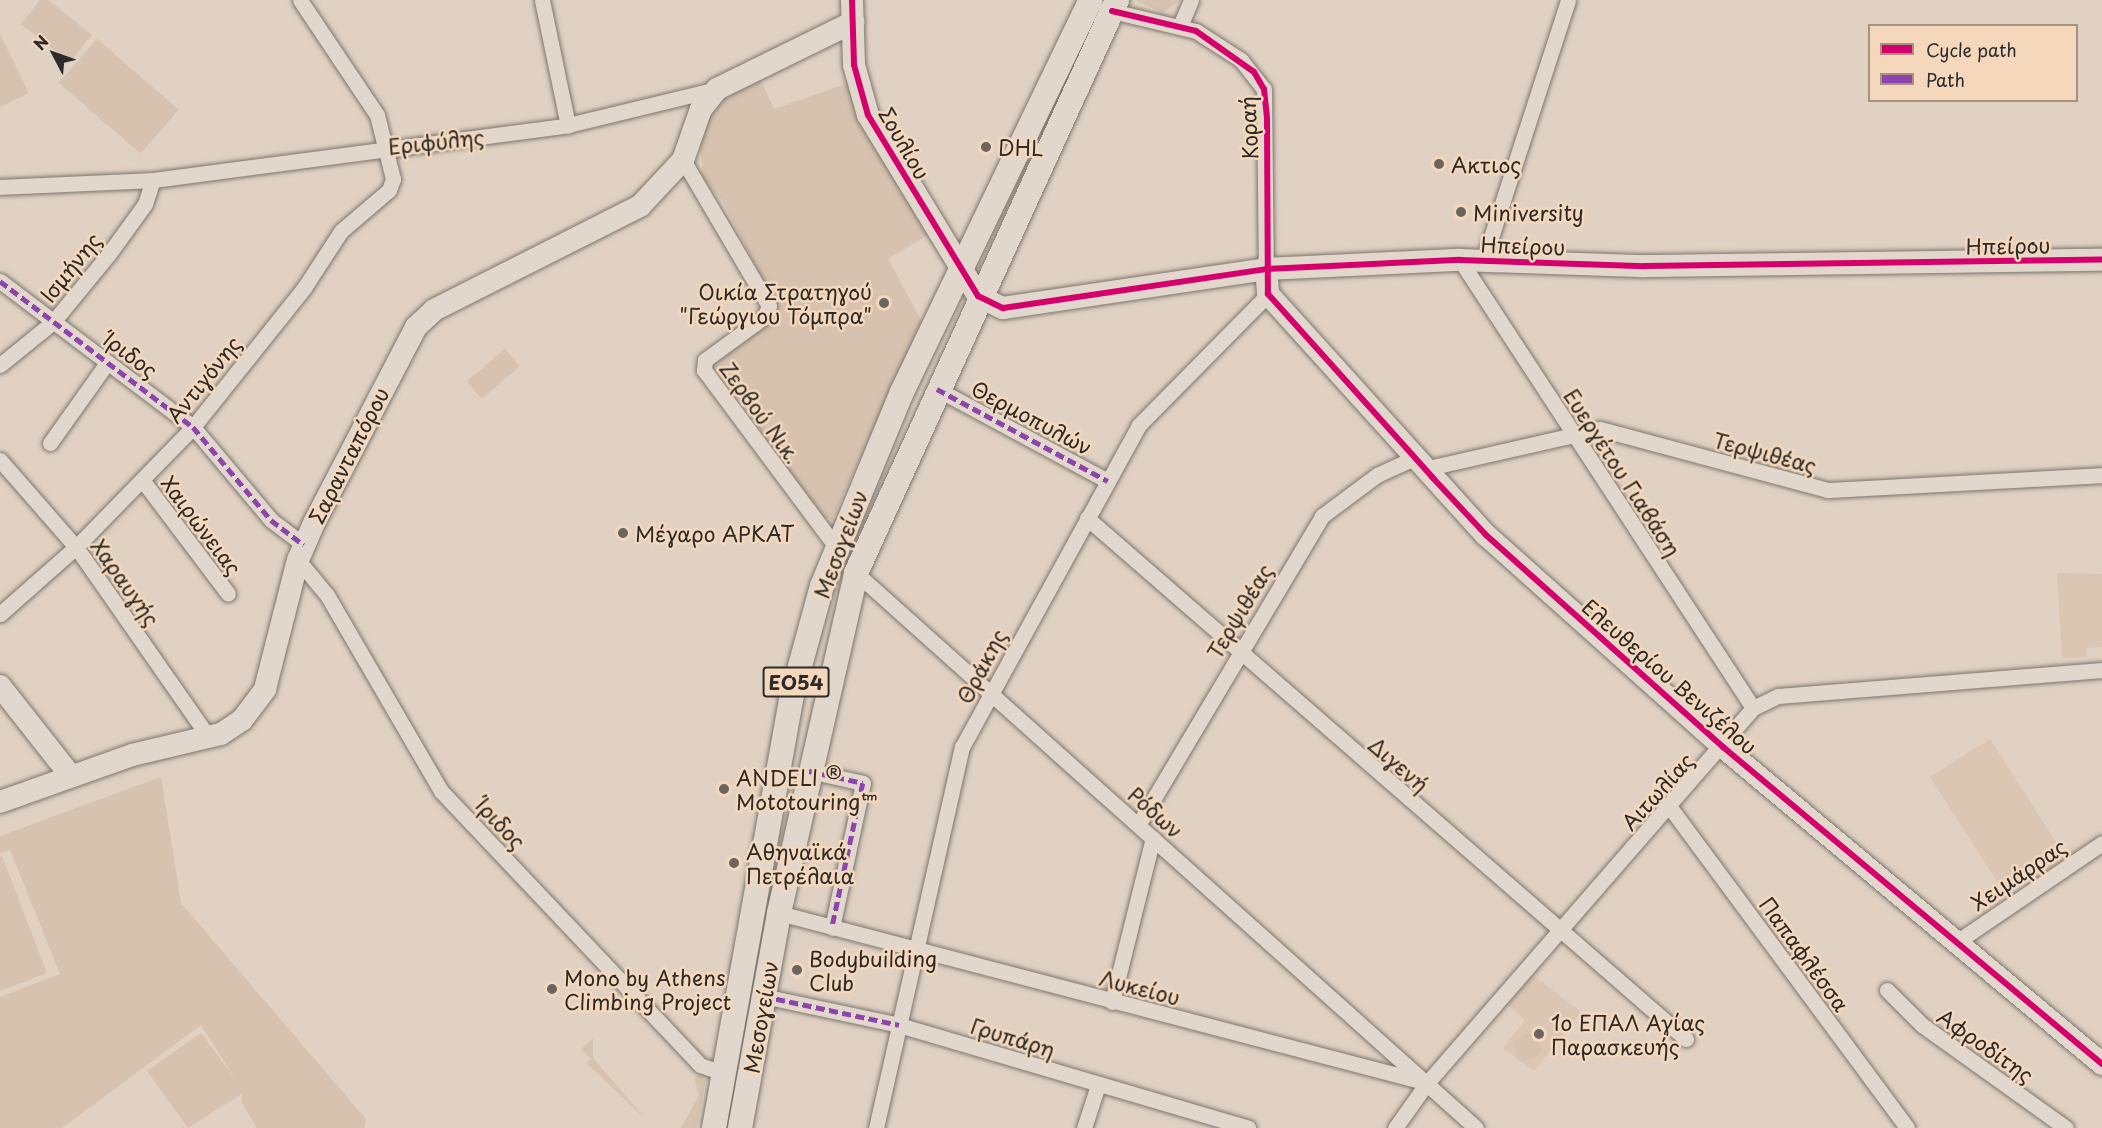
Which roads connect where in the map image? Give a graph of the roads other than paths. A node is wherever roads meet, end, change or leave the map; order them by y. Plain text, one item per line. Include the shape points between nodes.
1 (300, 0) edge
2 (542, 0) edge
3 (864, 0) edge
4 (1091, 0) edge
5 (1191, 0) edge
6 (1568, 0) edge
7 (1115, 6) edge
8 (853, 11) edge
9 (1180, 26) junction
10 (717, 89) junction
11 (568, 125) junction
12 (387, 146) junction
13 (683, 160) junction
14 (153, 180) junction
15 (0, 187) edge
16 (1484, 259) junction
17 (1460, 260) junction
18 (2102, 260) edge
19 (1266, 269) junction
20 (962, 270) junction
21 (0, 281) edge
22 (982, 289) junction
23 (1268, 294) junction
24 (53, 322) junction
25 (107, 363) junction
26 (0, 365) edge
27 (937, 389) junction
28 (193, 427) junction
29 (1572, 433) junction
30 (50, 443) dead end
31 (0, 460) edge
32 (1419, 463) junction
33 (2102, 475) edge
34 (142, 481) junction
35 (1108, 481) junction
36 (1087, 518) junction
37 (835, 546) junction
38 (76, 547) junction
39 (301, 552) junction
40 (856, 573) junction
41 (228, 594) dead end
42 (0, 614) edge
43 (1238, 652) junction
44 (2102, 670) edge
45 (0, 686) edge
46 (989, 692) junction
47 (1753, 708) junction
48 (208, 736) junction
49 (1723, 747) junction
50 (809, 771) junction
51 (70, 775) junction
52 (0, 802) edge
53 (1670, 806) junction
54 (1138, 825) junction
55 (1154, 838) junction
56 (2102, 843) edge
57 (779, 913) junction
58 (832, 928) junction
59 (1561, 934) junction
60 (1958, 940) junction
61 (915, 950) junction
62 (1887, 990) dead end
63 (763, 996) junction
64 (1112, 1002) junction
65 (899, 1024) junction
66 (1686, 1039) dead end
67 (2102, 1064) edge
68 (723, 1073) junction
69 (1427, 1083) junction
70 (1098, 1085) junction
71 (714, 1128) edge
72 (740, 1128) edge
73 (876, 1128) edge
74 (1084, 1128) edge
75 (1248, 1128) edge
76 (1395, 1128) edge
77 (1476, 1128) edge
78 (1907, 1128) edge
79 (2066, 1128) edge

1 - 12 street, Αντιγόνης via 377,116
2 - 11 street
3 - 8 street, Σουλίου
4 - 20 main road, Μεσογείων / ΕΟ54
5 - 9 street
6 - 16 street
7 - 9 street, Κοραή
7 - 22 main road, Μεσογείων / ΕΟ54
8 - 10 street, Εριφύλης
8 - 20 street, Σουλίου via 854,65 868,115
9 - 19 street, Κοραή via 1234,54 1264,89
10 - 11 street, Εριφύλης
10 - 13 street, Σαρανταπόρου via 701,109
11 - 12 street, Εριφύλης
12 - 14 street, Εριφύλης
12 - 28 street, Αντιγόνης via 393,179 386,196 341,231 304,288
13 - 37 street, Ζερβού Νικ. via 769,306 764,317 705,360 704,370
13 - 39 street, Σαρανταπόρου via 640,206 425,318 403,346
14 - 15 street, Εριφύλης
14 - 24 street, Ισμήνης via 145,204
16 - 17 street, Ηπείρου
16 - 18 street, Ηπείρου via 1645,266
17 - 19 street, Ηπείρου
17 - 29 street, Ευεργέτου Γιαβάση
19 - 22 street, Ηπείρου via 1025,302
19 - 23 street
20 - 22 street, Ηπείρου
20 - 37 main road, Μεσογείων / ΕΟ54
21 - 24 street, Ίριδος
22 - 27 main road, Μεσογείων / ΕΟ54
23 - 32 street, Ελευθερίου Βενιζέλου
23 - 35 street, Θράκης via 1155,405
24 - 25 street, Ίριδος
24 - 26 street, Ισμήνης
25 - 28 street, Ίριδος
25 - 30 street
27 - 35 street, Θερμοπυλών
27 - 40 main road, Μεσογείων / ΕΟ54
28 - 34 street, Αντιγόνης
28 - 39 street, Ίριδος
29 - 32 street, Τερψιθέας
29 - 33 street, Τερψιθέας via 1611,430 1828,490
29 - 47 street, Ευεργέτου Γιαβάση
31 - 38 street, Χαραυγής
32 - 43 street, Τερψιθέας via 1377,475 1322,516
32 - 49 street, Ελευθερίου Βενιζέλου via 1486,535
34 - 38 street, Αντιγόνης
34 - 41 street, Χαιρώνειας
35 - 36 street, Θράκης
36 - 43 street, Διγενή
36 - 46 street, Θράκης
37 - 68 main road, Μεσογείων / ΕΟ54 via 791,699
38 - 42 street, Αντιγόνης
38 - 48 street, Χαραυγής
39 - 48 street, Σαρανταπόρου via 265,689 242,720
39 - 68 street, Ίριδος via 441,791 700,1065
40 - 46 street, Ρόδων
40 - 50 main road, Μεσογείων / ΕΟ54
43 - 54 street, Τερψιθέας
43 - 59 street, Διγενή
44 - 47 street, Αιτωλίας via 1778,696
45 - 51 street
46 - 54 street, Ρόδων
46 - 61 street, Θράκης via 962,747
47 - 49 street, Αιτωλίας
48 - 51 street, Σαρανταπόρου
49 - 53 street, Αιτωλίας
49 - 60 street, Ελευθερίου Βενιζέλου
50 - 57 main road, Μεσογείων / ΕΟ54
50 - 58 street via 863,783
51 - 52 street, Σαρανταπόρου
53 - 59 street, Αιτωλίας
53 - 78 street, Παπαφλέσσα
54 - 55 street, Ρόδων
55 - 64 street
55 - 69 street, Ρόδων
56 - 60 street, Χειμάρρας
57 - 58 street, Λυκείου
57 - 63 main road, Μεσογείων / ΕΟ54
58 - 61 street, Λυκείου
59 - 66 street, Διγενή
59 - 69 street, Αιτωλίας
60 - 67 street, Ελευθερίου Βενιζέλου
61 - 64 street, Λυκείου
61 - 65 street, Θράκης
62 - 79 street, Αφροδίτης via 1922,1025
63 - 65 street, Γρυπάρη
63 - 72 main road, Μεσογείων / ΕΟ54
64 - 69 street, Λυκείου
65 - 70 street, Γρυπάρη
65 - 73 street, Θράκης
68 - 71 main road, Μεσογείων / ΕΟ54
69 - 76 street, Αιτωλίας
69 - 77 street, Λυκείου
70 - 74 street
70 - 75 street, Γρυπάρη

